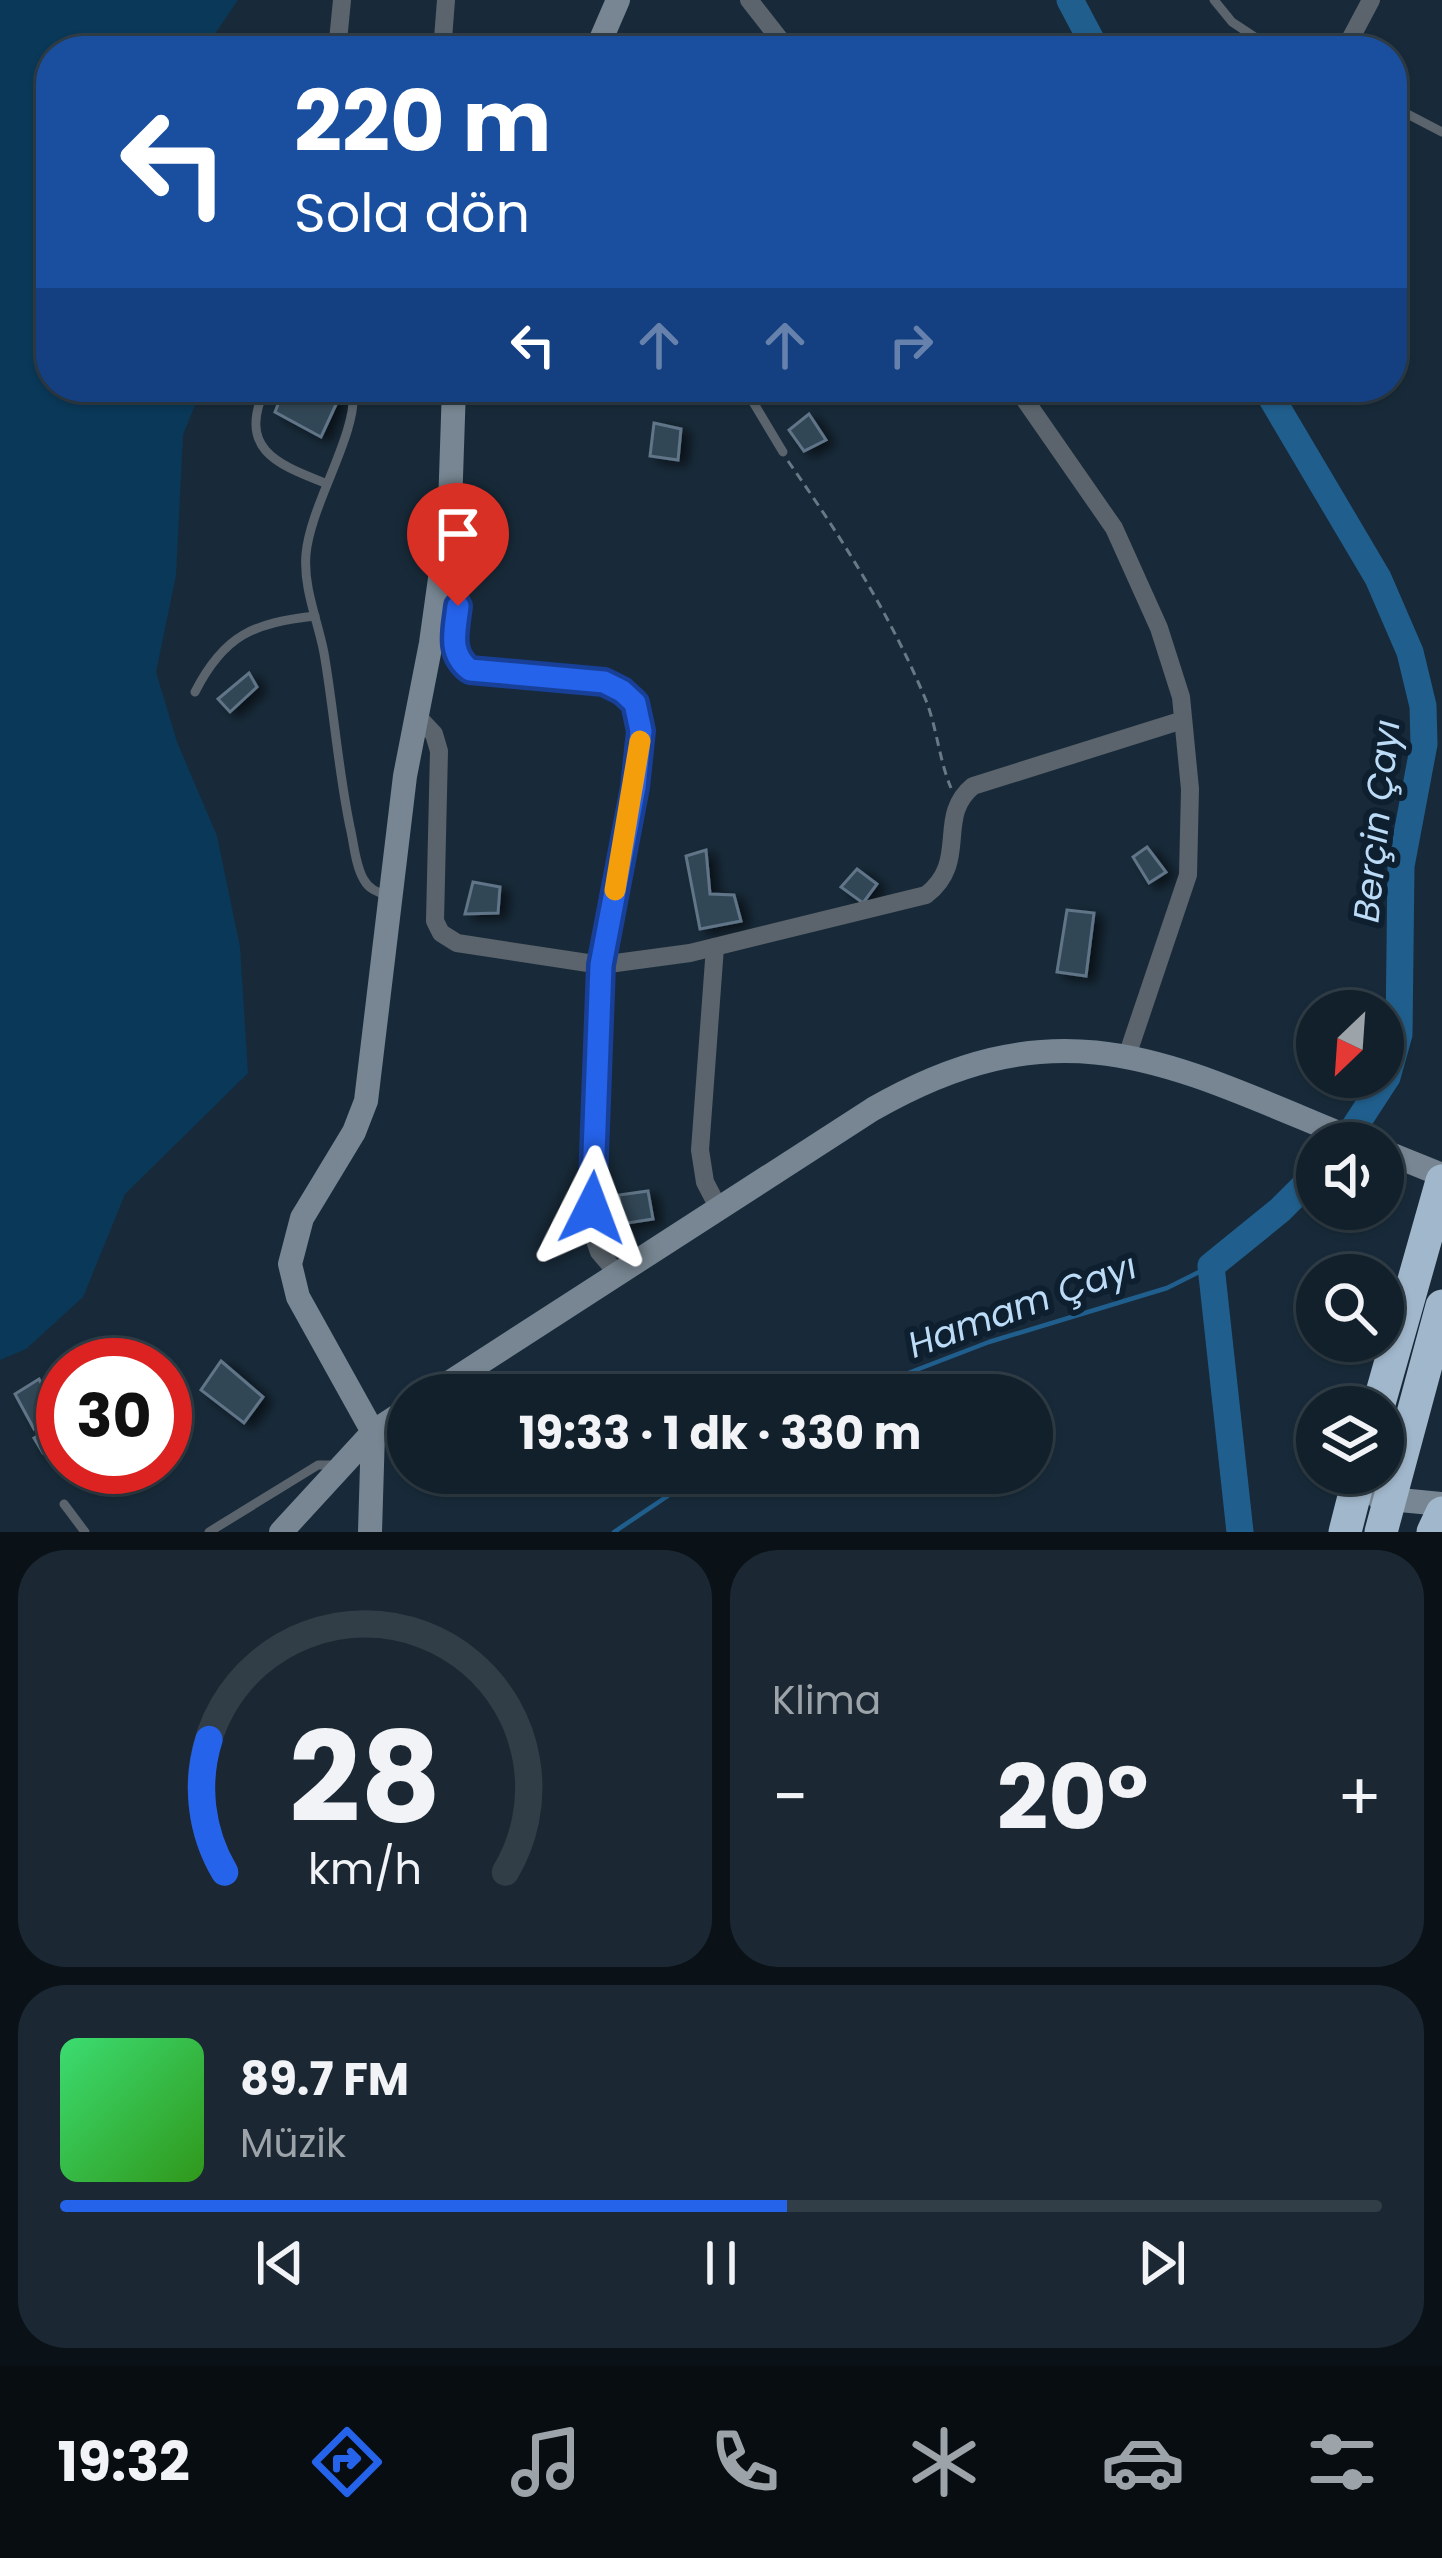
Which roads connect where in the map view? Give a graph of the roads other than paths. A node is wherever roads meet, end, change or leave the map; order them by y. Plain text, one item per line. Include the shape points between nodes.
1 (342, 0) edge
2 (446, 0) edge
3 (618, 0) edge
4 (749, 0) edge
5 (1214, 0) edge
6 (1371, 0) edge
7 (339, 36) edge
8 (443, 36) edge
9 (602, 36) edge
10 (777, 36) edge
11 (1253, 36) edge
12 (1352, 36) edge
13 (1407, 114) edge
14 (1442, 132) edge
15 (263, 402) edge
16 (352, 402) edge
17 (454, 402) edge
18 (757, 402) edge
19 (1031, 402) edge
20 (1028, 404) joint
21 (783, 452) road end
22 (325, 483) junction
23 (441, 572) junction
24 (315, 616) junction
25 (195, 692) dead end
26 (417, 716) junction
27 (1183, 720) junction
28 (390, 896) junction
29 (715, 947) junction
30 (601, 965) junction
31 (1127, 1056) junction
32 (1310, 1122) edge
33 (1404, 1161) edge
34 (1442, 1178) edge
35 (718, 1207) junction
36 (617, 1273) junction
37 (1442, 1306) edge
38 (462, 1374) edge
39 (1384, 1386) edge
40 (387, 1423) edge
41 (374, 1432) junction
42 (340, 1468) junction
43 (1355, 1494) edge
44 (64, 1504) dead end
45 (1442, 1504) edge
46 (1442, 1514) edge
47 (1386, 1516) edge
48 (85, 1532) edge
49 (209, 1532) edge
50 (280, 1532) edge
51 (370, 1532) edge
52 (1345, 1532) edge
53 (1432, 1532) edge

1 - 7 street
2 - 8 street
3 - 9 street
4 - 10 street
5 - 11 lane
6 - 12 street
13 - 14 lane
15 - 22 lane via 256,430 271,459
16 - 22 lane
17 - 23 street
18 - 21 lane
19 - 20 lane
20 - 27 street via 1114,528 1160,628
22 - 24 lane via 306,554
23 - 26 street
23 - 30 lane via 456,592 453,647 465,667 604,682 639,711 635,787
24 - 25 lane via 230,642
24 - 28 lane via 358,862 369,887
26 - 28 street
26 - 30 street via 439,751 434,896 441,933 457,943
27 - 29 street via 973,785 954,813 950,866 926,895
27 - 31 street via 1188,875
28 - 41 street via 366,1101 302,1218 290,1264 298,1297
29 - 30 street
29 - 35 street via 700,1150
30 - 36 street via 592,1235
31 - 32 street
31 - 35 street via 1068,1048 952,1071 872,1109
33 - 34 street
34 - 39 highway
35 - 36 street
36 - 38 street
37 - 47 highway
40 - 41 street
41 - 42 street
41 - 51 street
42 - 49 lane via 318,1465
42 - 50 street
43 - 52 highway
44 - 48 lane
45 - 47 street
46 - 53 highway

